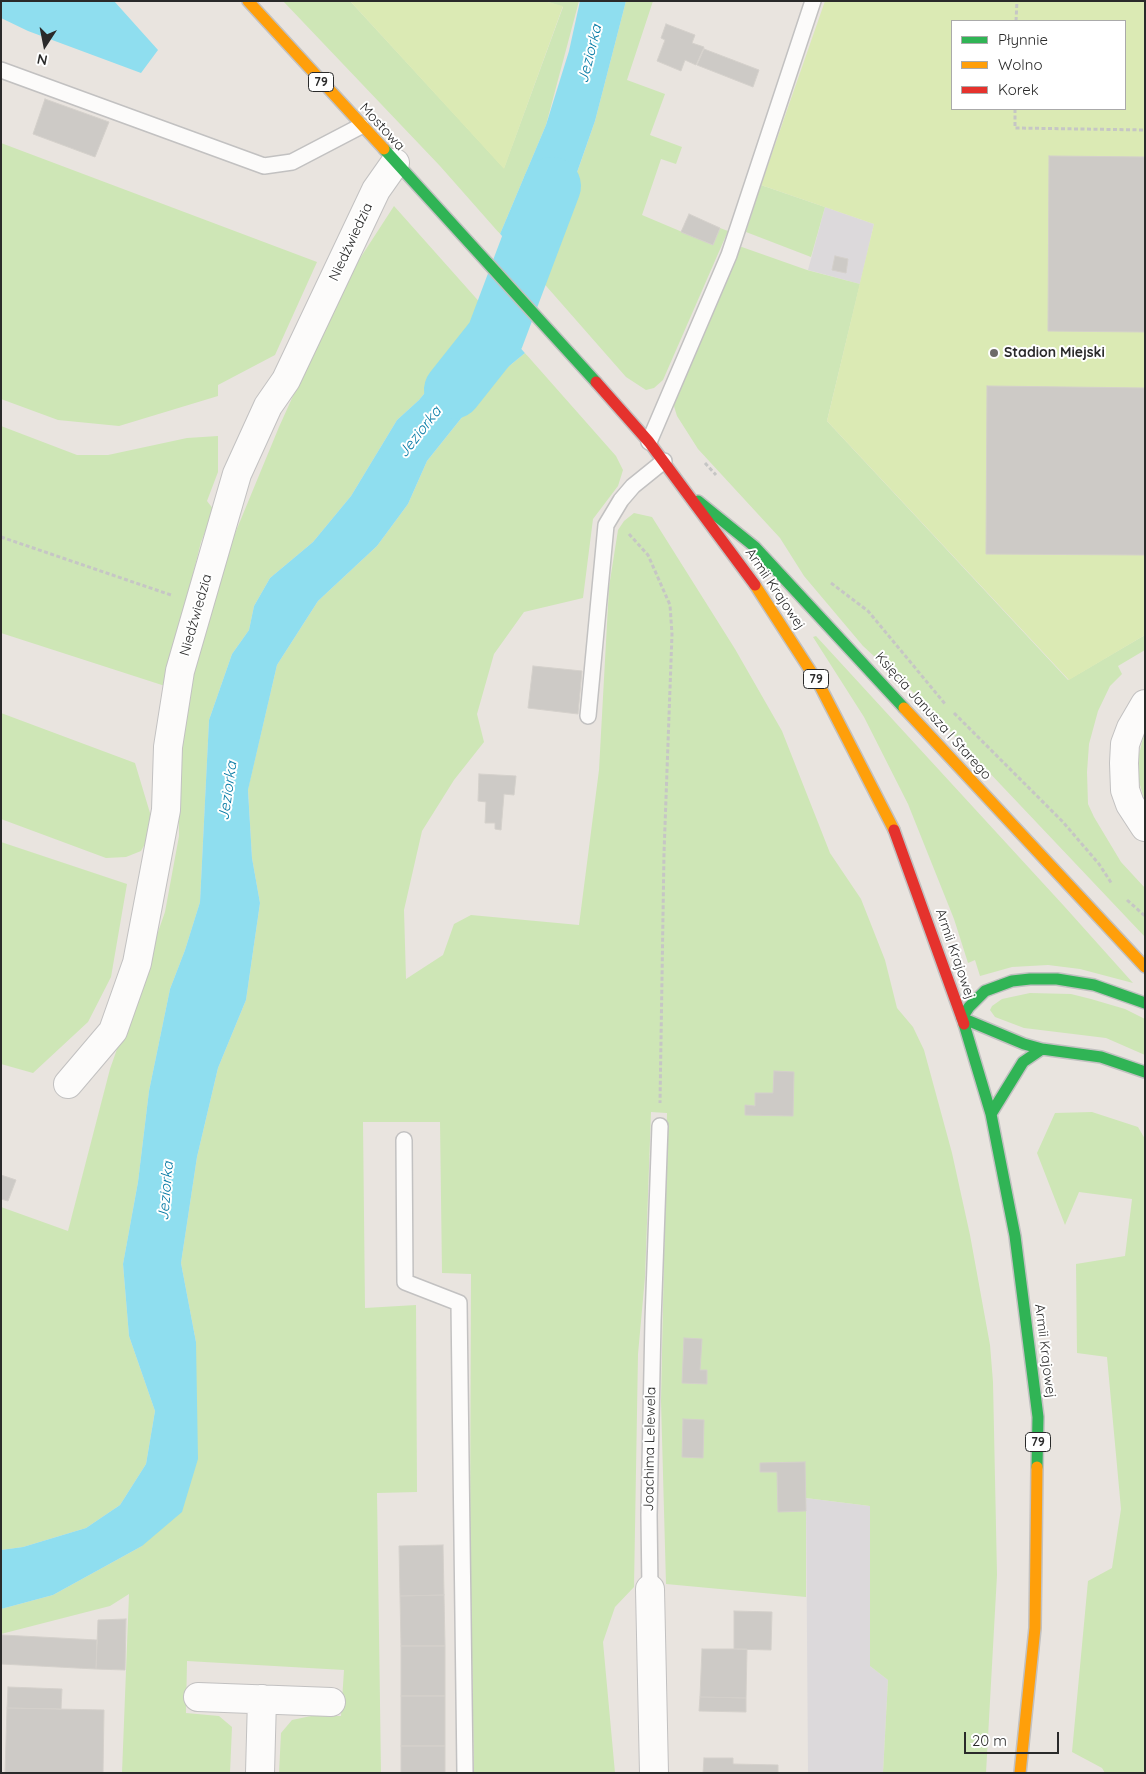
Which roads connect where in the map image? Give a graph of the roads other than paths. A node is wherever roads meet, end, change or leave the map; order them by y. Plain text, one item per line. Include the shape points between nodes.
1 (248, 1) edge
2 (813, 1) edge
3 (1, 70) edge
4 (361, 126) junction
5 (395, 163) junction
6 (497, 271) joint
7 (649, 442) junction
8 (664, 461) junction
9 (690, 494) junction
10 (1145, 704) edge
11 (588, 716) dead end
12 (1145, 827) edge
13 (1145, 967) edge
14 (1145, 1003) edge
15 (962, 1018) junction
16 (1042, 1049) junction
17 (1145, 1072) edge
18 (68, 1084) dead end
19 (991, 1114) junction
20 (660, 1126) road end
21 (404, 1140) dead end
22 (650, 1589) joint
23 (198, 1697) dead end
24 (262, 1699) junction
25 (331, 1702) dead end
26 (260, 1773) edge
27 (465, 1773) edge
28 (654, 1773) edge
29 (1020, 1773) edge

1 - 4 main road, Mostowa / 79
2 - 7 lane via 729,255
3 - 4 lane via 264,166 292,162
4 - 5 main road, Mostowa / 79
5 - 6 main road, Mostowa / 79
5 - 18 street, Niedźwiedzia via 376,190 286,380 268,406 238,474 180,671 168,747 166,810 138,963 113,1031
6 - 7 main road, Armii Krajowej / 79
7 - 8 main road, Armii Krajowej / 79
8 - 9 main road, Armii Krajowej / 79
8 - 11 lane via 633,486 606,525
9 - 13 main road, Księcia Janusza I Starego via 755,547
9 - 15 main road, Armii Krajowej / 79 via 766,600 819,684 869,777 894,830
10 - 12 street via 1130,728 1124,763 1125,790
14 - 15 main road via 1094,985 1057,979 1030,979 1012,981 985,991
15 - 16 main road
15 - 19 main road, Armii Krajowej / 79
16 - 17 main road via 1100,1057
16 - 19 main road via 1023,1062
19 - 29 main road, Armii Krajowej / 79 via 1011,1211 1038,1417 1035,1628
20 - 22 lane, Joachima Lelewela via 652,1321
21 - 27 lane via 405,1282 459,1303
22 - 28 street, Joachima Lelewela
23 - 24 street
24 - 25 street
24 - 26 street

